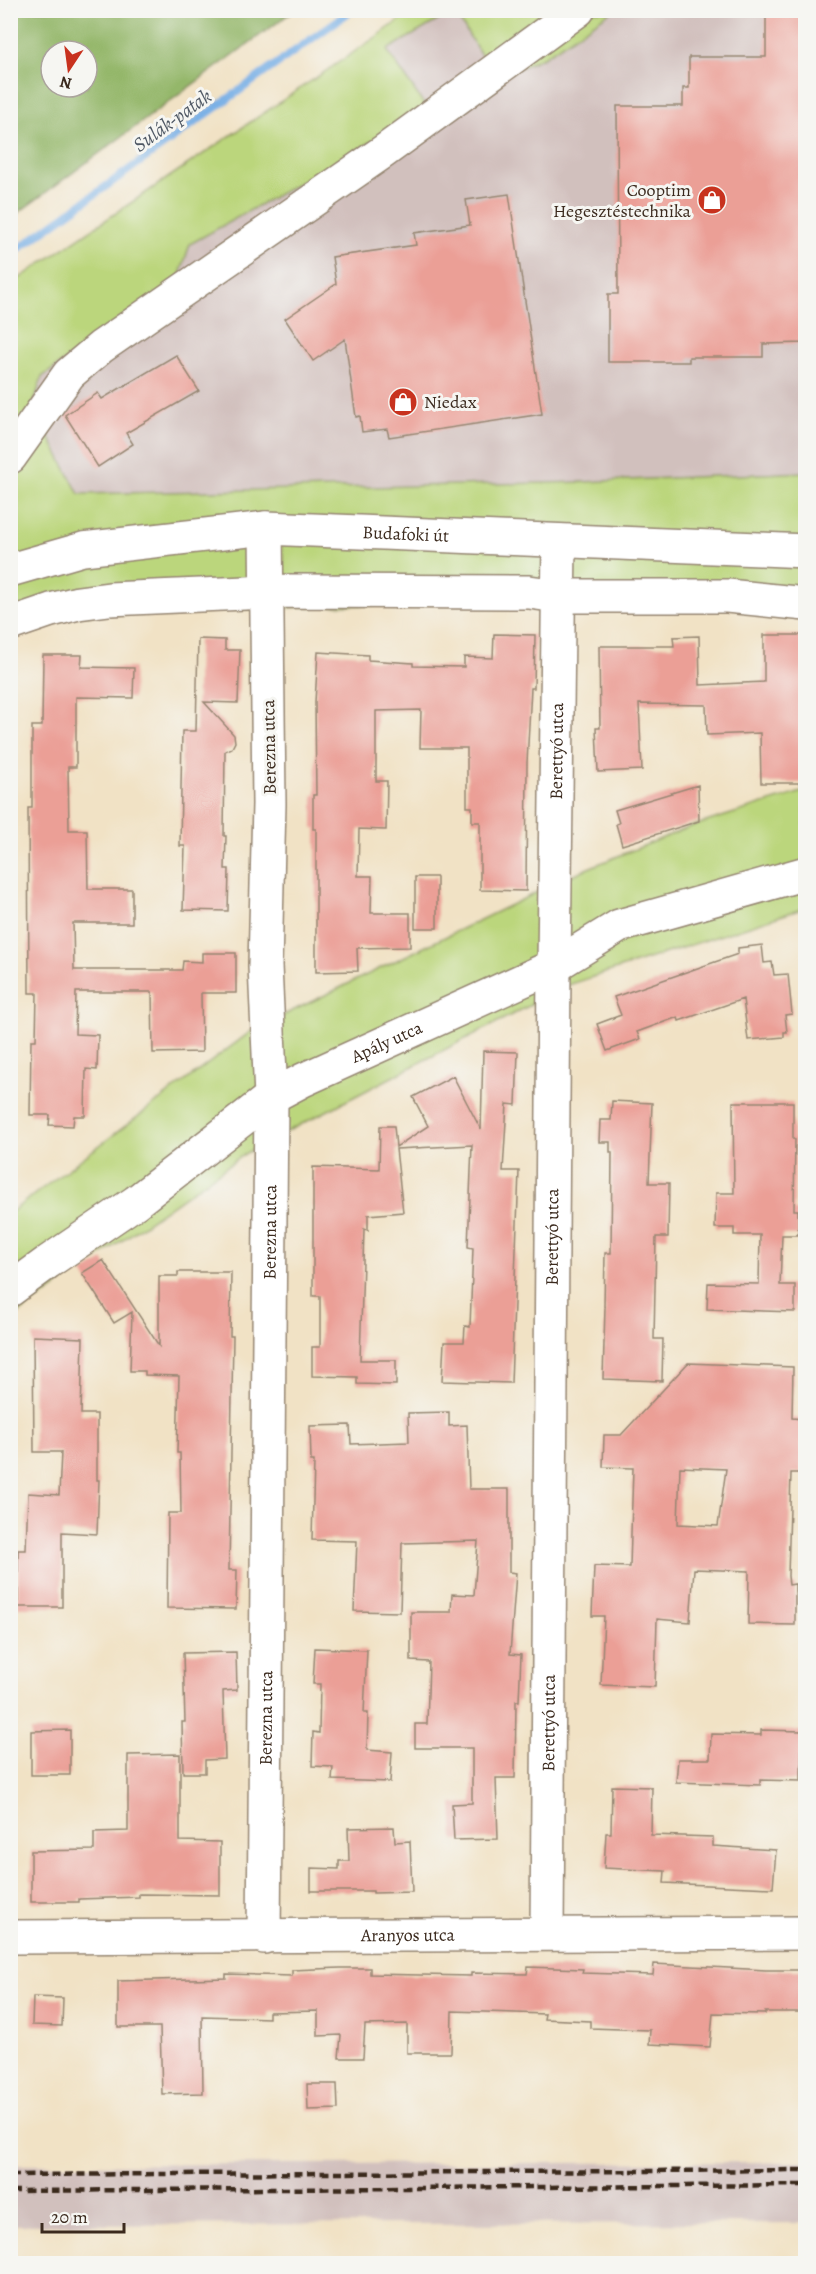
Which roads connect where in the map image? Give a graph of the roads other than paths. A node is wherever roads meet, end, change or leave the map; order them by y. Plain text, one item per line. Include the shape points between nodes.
1 (578, 10) edge
2 (10, 457) edge
3 (266, 528) junction
4 (559, 542) junction
5 (806, 551) edge
6 (10, 570) edge
7 (267, 592) junction
8 (558, 596) junction
9 (806, 604) edge
10 (10, 624) edge
11 (806, 873) edge
12 (554, 966) junction
13 (271, 1097) junction
14 (10, 1290) edge
15 (547, 1933) junction
16 (806, 1933) edge
17 (10, 1937) edge
18 (264, 1937) junction

1 - 2 street via 383,153 101,347 69,374
3 - 4 street, Budafoki út
3 - 6 street, Budafoki út via 83,549
3 - 7 street, Berezna utca
4 - 5 street, Budafoki út
4 - 8 street, Berettyó utca
7 - 8 street via 529,592
7 - 10 street via 109,599 60,608
7 - 13 street, Berezna utca via 266,966
8 - 9 street via 727,596
8 - 12 street, Berettyó utca
11 - 12 street, Apály utca via 619,926
12 - 13 street, Apály utca via 356,1054
12 - 15 street, Berettyó utca
13 - 14 street, Apály utca via 136,1202
13 - 18 street, Berezna utca
15 - 16 street, Aranyos utca
15 - 18 street, Aranyos utca
17 - 18 street, Aranyos utca

